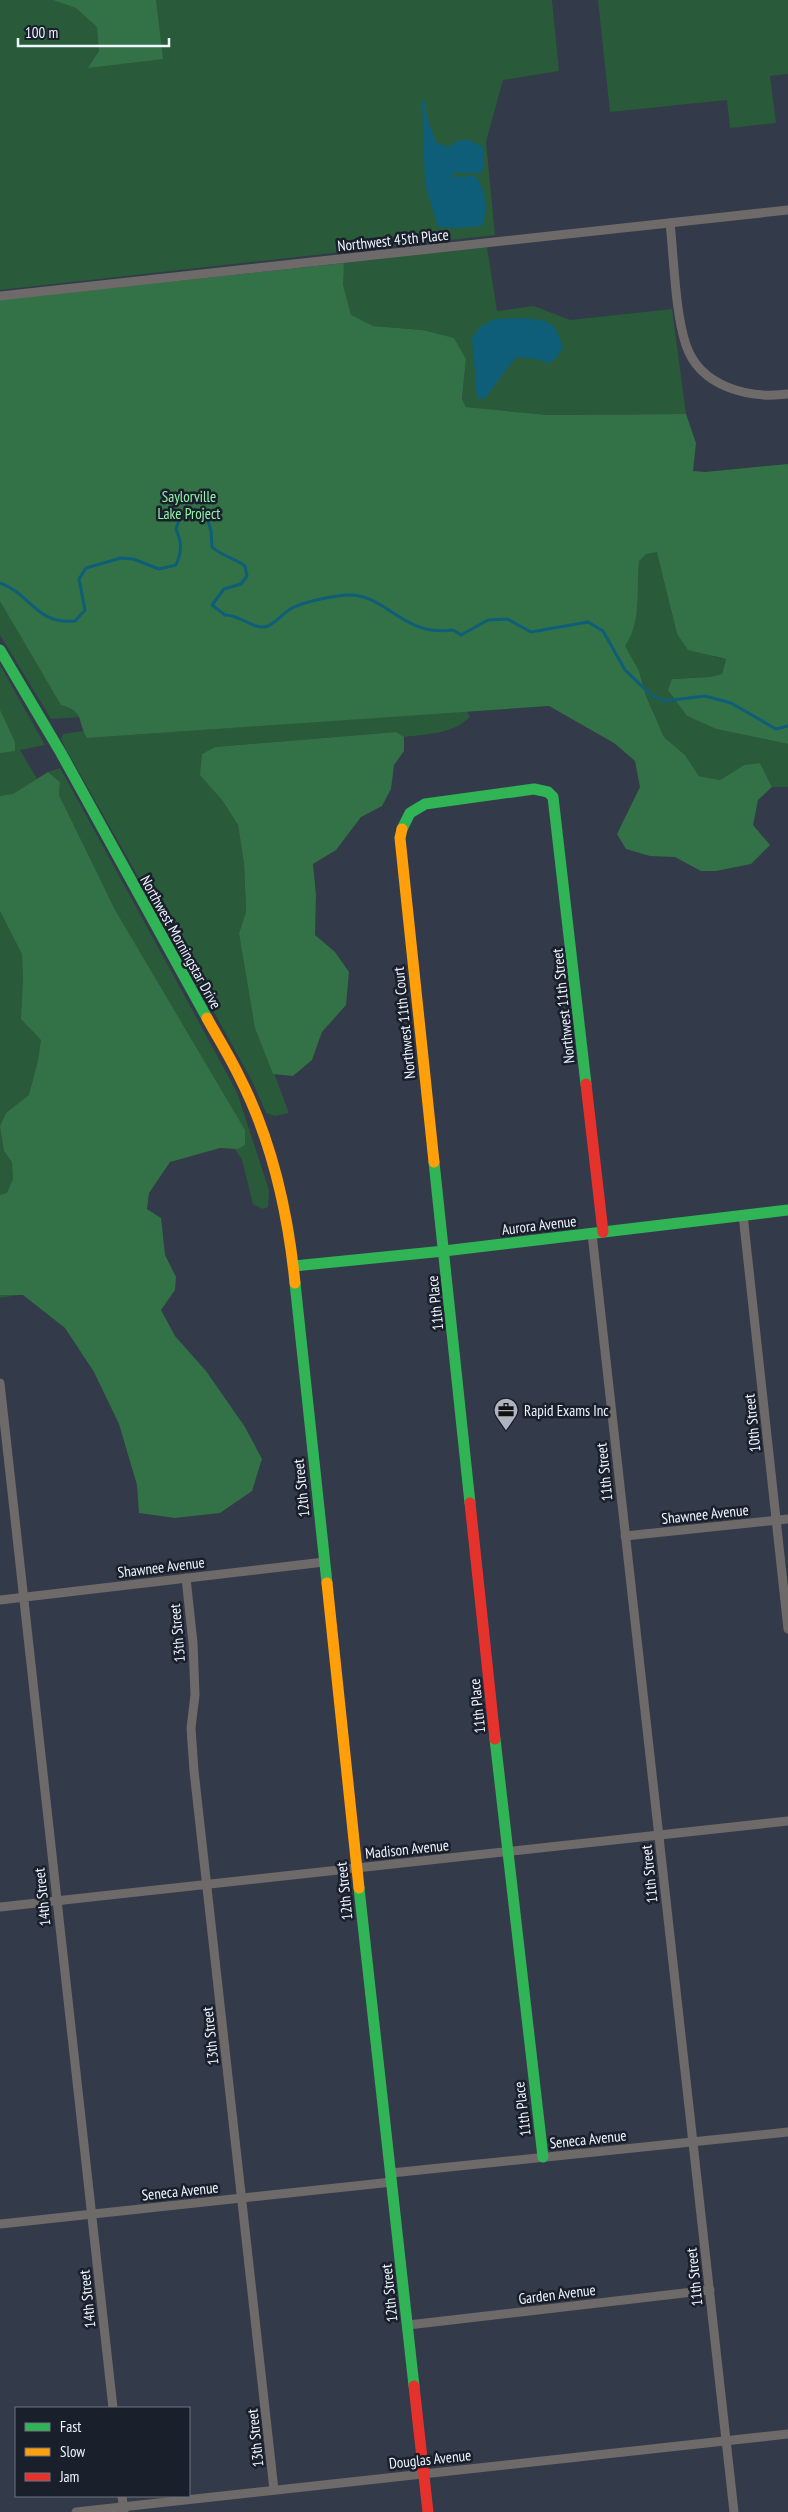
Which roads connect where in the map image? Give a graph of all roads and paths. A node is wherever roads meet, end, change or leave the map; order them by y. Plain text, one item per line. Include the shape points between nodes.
1 (788, 210) edge
2 (670, 223) junction
3 (0, 296) edge
4 (788, 394) edge
5 (0, 650) edge
6 (425, 804) joint
7 (788, 1210) edge
8 (743, 1214) junction
9 (597, 1233) junction
10 (444, 1251) junction
11 (294, 1266) junction
12 (0, 1382) edge
13 (788, 1518) edge
14 (776, 1520) junction
15 (625, 1536) junction
16 (324, 1562) junction
17 (186, 1578) junction
18 (24, 1597) junction
19 (0, 1600) edge
20 (788, 1629) edge
21 (788, 1821) edge
22 (659, 1835) junction
23 (507, 1852) junction
24 (357, 1868) junction
25 (207, 1884) junction
26 (56, 1900) junction
27 (0, 1906) edge
28 (788, 2132) edge
29 (693, 2142) junction
30 (543, 2157) junction
31 (392, 2177) junction
32 (242, 2198) junction
33 (92, 2214) junction
34 (0, 2224) edge
35 (710, 2290) junction
36 (408, 2325) junction
37 (113, 2407) edge
38 (788, 2434) edge
39 (726, 2441) junction
40 (424, 2474) junction
41 (274, 2490) junction
42 (124, 2509) edge
43 (76, 2512) edge
44 (428, 2512) edge
45 (734, 2512) edge

1 - 2 street, Northwest 45th Place
2 - 3 street, Northwest 45th Place
2 - 4 street via 682,328 693,360 714,380 749,394
5 - 11 street, Northwest Morningstar Drive via 240,1078 257,1114 276,1174 290,1231
6 - 9 street, Northwest 11th Street via 534,789 548,792 555,804
6 - 10 street, Northwest 11th Court via 406,816 400,838
7 - 8 street, Aurora Avenue
8 - 9 street, Aurora Avenue
8 - 14 street, 10th Street
9 - 10 street, Aurora Avenue
9 - 15 street, 11th Street
10 - 11 street, Aurora Avenue
10 - 23 street, 11th Place
11 - 16 street, 12th Street
12 - 18 street, 14th Street
13 - 14 street, Shawnee Avenue
14 - 15 street, Shawnee Avenue
14 - 20 street, 10th Street
15 - 22 street, 11th Street
16 - 17 street, Shawnee Avenue
16 - 24 street, 12th Street
17 - 18 street, Shawnee Avenue
17 - 25 street, 13th Street via 194,1643 195,1686 190,1728
18 - 19 street, Shawnee Avenue
18 - 26 street, 14th Street
21 - 22 street, Madison Avenue
22 - 23 street, Madison Avenue
22 - 29 street, 11th Street
23 - 24 street, Madison Avenue
23 - 30 street, 11th Place
24 - 25 street, Madison Avenue
24 - 31 street, 12th Street
25 - 26 street, Madison Avenue
25 - 32 street, 13th Street
26 - 27 street, Madison Avenue
26 - 33 street, 14th Street
28 - 29 street, Seneca Avenue
29 - 30 street, Seneca Avenue
29 - 35 street, 11th Street
30 - 31 street, Seneca Avenue
31 - 32 street, Seneca Avenue
31 - 36 street, 12th Street
32 - 33 street, Seneca Avenue
32 - 41 street, 13th Street
33 - 34 street, Seneca Avenue
33 - 37 street, 14th Street
35 - 36 street, Garden Avenue
35 - 39 street, 11th Street
36 - 40 street, 12th Street
38 - 39 street, Douglas Avenue
39 - 40 street, Douglas Avenue
39 - 45 street, 11th Street
40 - 41 street, Douglas Avenue
40 - 44 street, 12th Street
41 - 42 street, Douglas Avenue
42 - 43 street, Douglas Avenue

